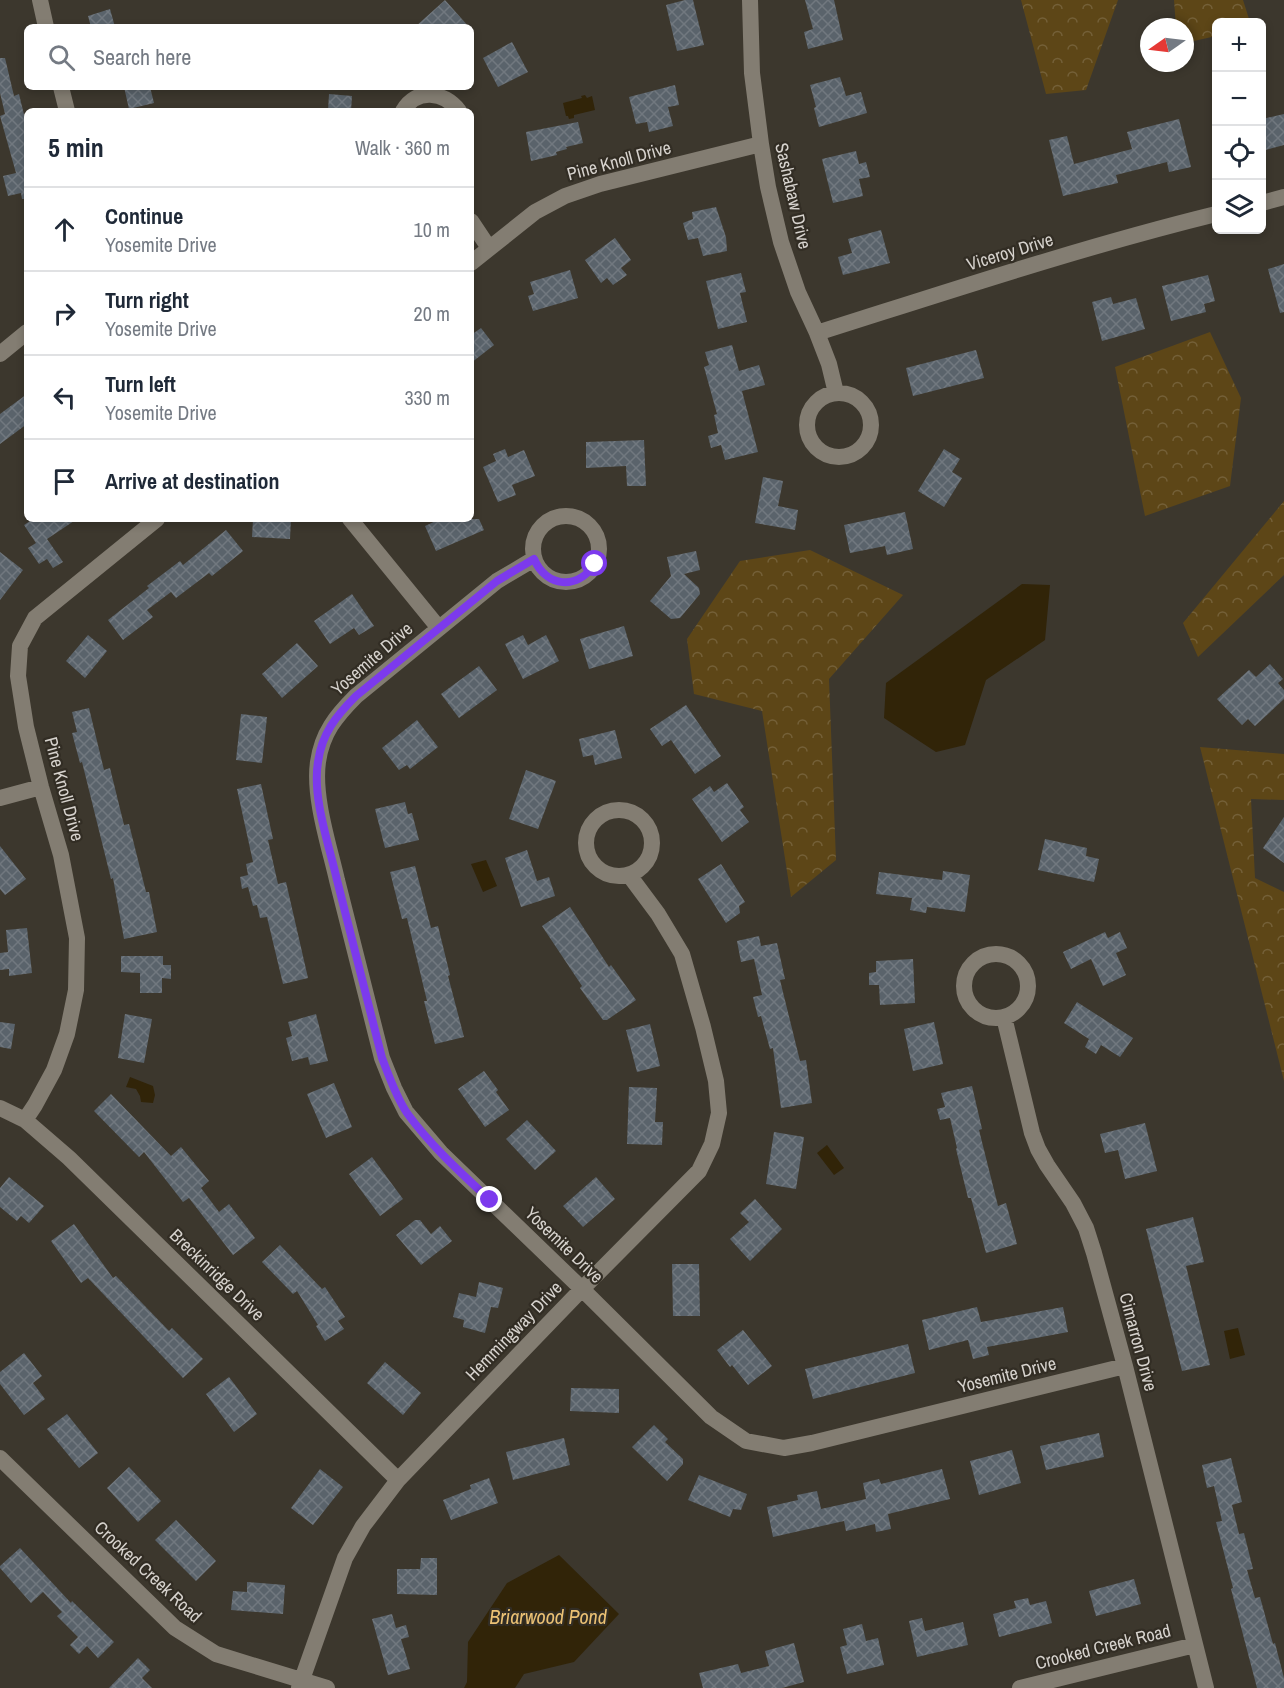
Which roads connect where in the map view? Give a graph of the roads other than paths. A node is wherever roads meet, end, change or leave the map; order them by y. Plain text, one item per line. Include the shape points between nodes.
1 (40, 0) edge
2 (750, 0) edge
3 (45, 24) edge
4 (62, 90) edge
5 (66, 108) edge
6 (405, 108) edge
7 (456, 108) edge
8 (760, 144) junction
9 (1284, 197) edge
10 (1266, 201) edge
11 (1212, 215) edge
12 (474, 226) edge
13 (489, 248) junction
14 (474, 260) edge
15 (818, 333) junction
16 (24, 334) edge
17 (0, 354) edge
18 (836, 393) dead end
19 (153, 522) edge
20 (352, 522) edge
21 (534, 559) junction
22 (438, 627) junction
23 (41, 787) junction
24 (0, 798) edge
25 (629, 875) junction
26 (1004, 1017) dead end
27 (0, 1108) edge
28 (25, 1120) junction
29 (582, 1289) junction
30 (1125, 1366) junction
31 (0, 1458) edge
32 (398, 1480) junction
33 (1195, 1645) junction
34 (300, 1684) edge
35 (327, 1688) edge
36 (1020, 1688) edge
37 (1206, 1688) edge

1 - 3 street
2 - 8 street, Sashabaw Drive via 752,73
4 - 5 street
6 - 7 street via 412,100 433,95
8 - 13 street, Pine Knoll Drive via 565,196 535,212
8 - 15 street, Sashabaw Drive via 781,242 798,292
9 - 10 street
11 - 15 street, Viceroy Drive via 1029,266
12 - 13 street
13 - 14 street, Pine Knoll Drive
15 - 18 street, Sashabaw Drive
16 - 17 street
19 - 23 street, Pine Knoll Drive via 35,618 20,646 18,676
20 - 22 street
21 - 21 street via 550,578 576,580 595,564 597,539 581,519 556,517 537,533
21 - 22 street, Yosemite Drive via 497,581
22 - 29 street, Yosemite Drive via 356,696 329,728 322,743 316,779 322,821 382,1058 406,1112 441,1153
23 - 24 street
23 - 28 street, Pine Knoll Drive via 61,855 77,938 76,990 54,1070
25 - 25 street via 646,863 653,843 651,832 630,811 607,812 590,827 586,849 597,868 618,877
25 - 29 street, Hemmingway Drive via 682,954 716,1081 719,1113 712,1144 699,1171
26 - 30 street, Cimarron Drive via 1032,1134 1086,1228
27 - 28 street, Breckinridge Drive
28 - 32 street, Breckinridge Drive via 69,1158
29 - 30 street, Yosemite Drive via 711,1417 746,1441 784,1448
29 - 32 street, Hemmingway Drive
30 - 33 street, Cimarron Drive
31 - 34 street, Crooked Creek Road via 175,1628 216,1654
32 - 34 street, Hemmingway Drive via 363,1526 345,1558
33 - 36 street, Crooked Creek Road
33 - 37 street, Cimarron Drive
34 - 35 street, Crooked Creek Road

